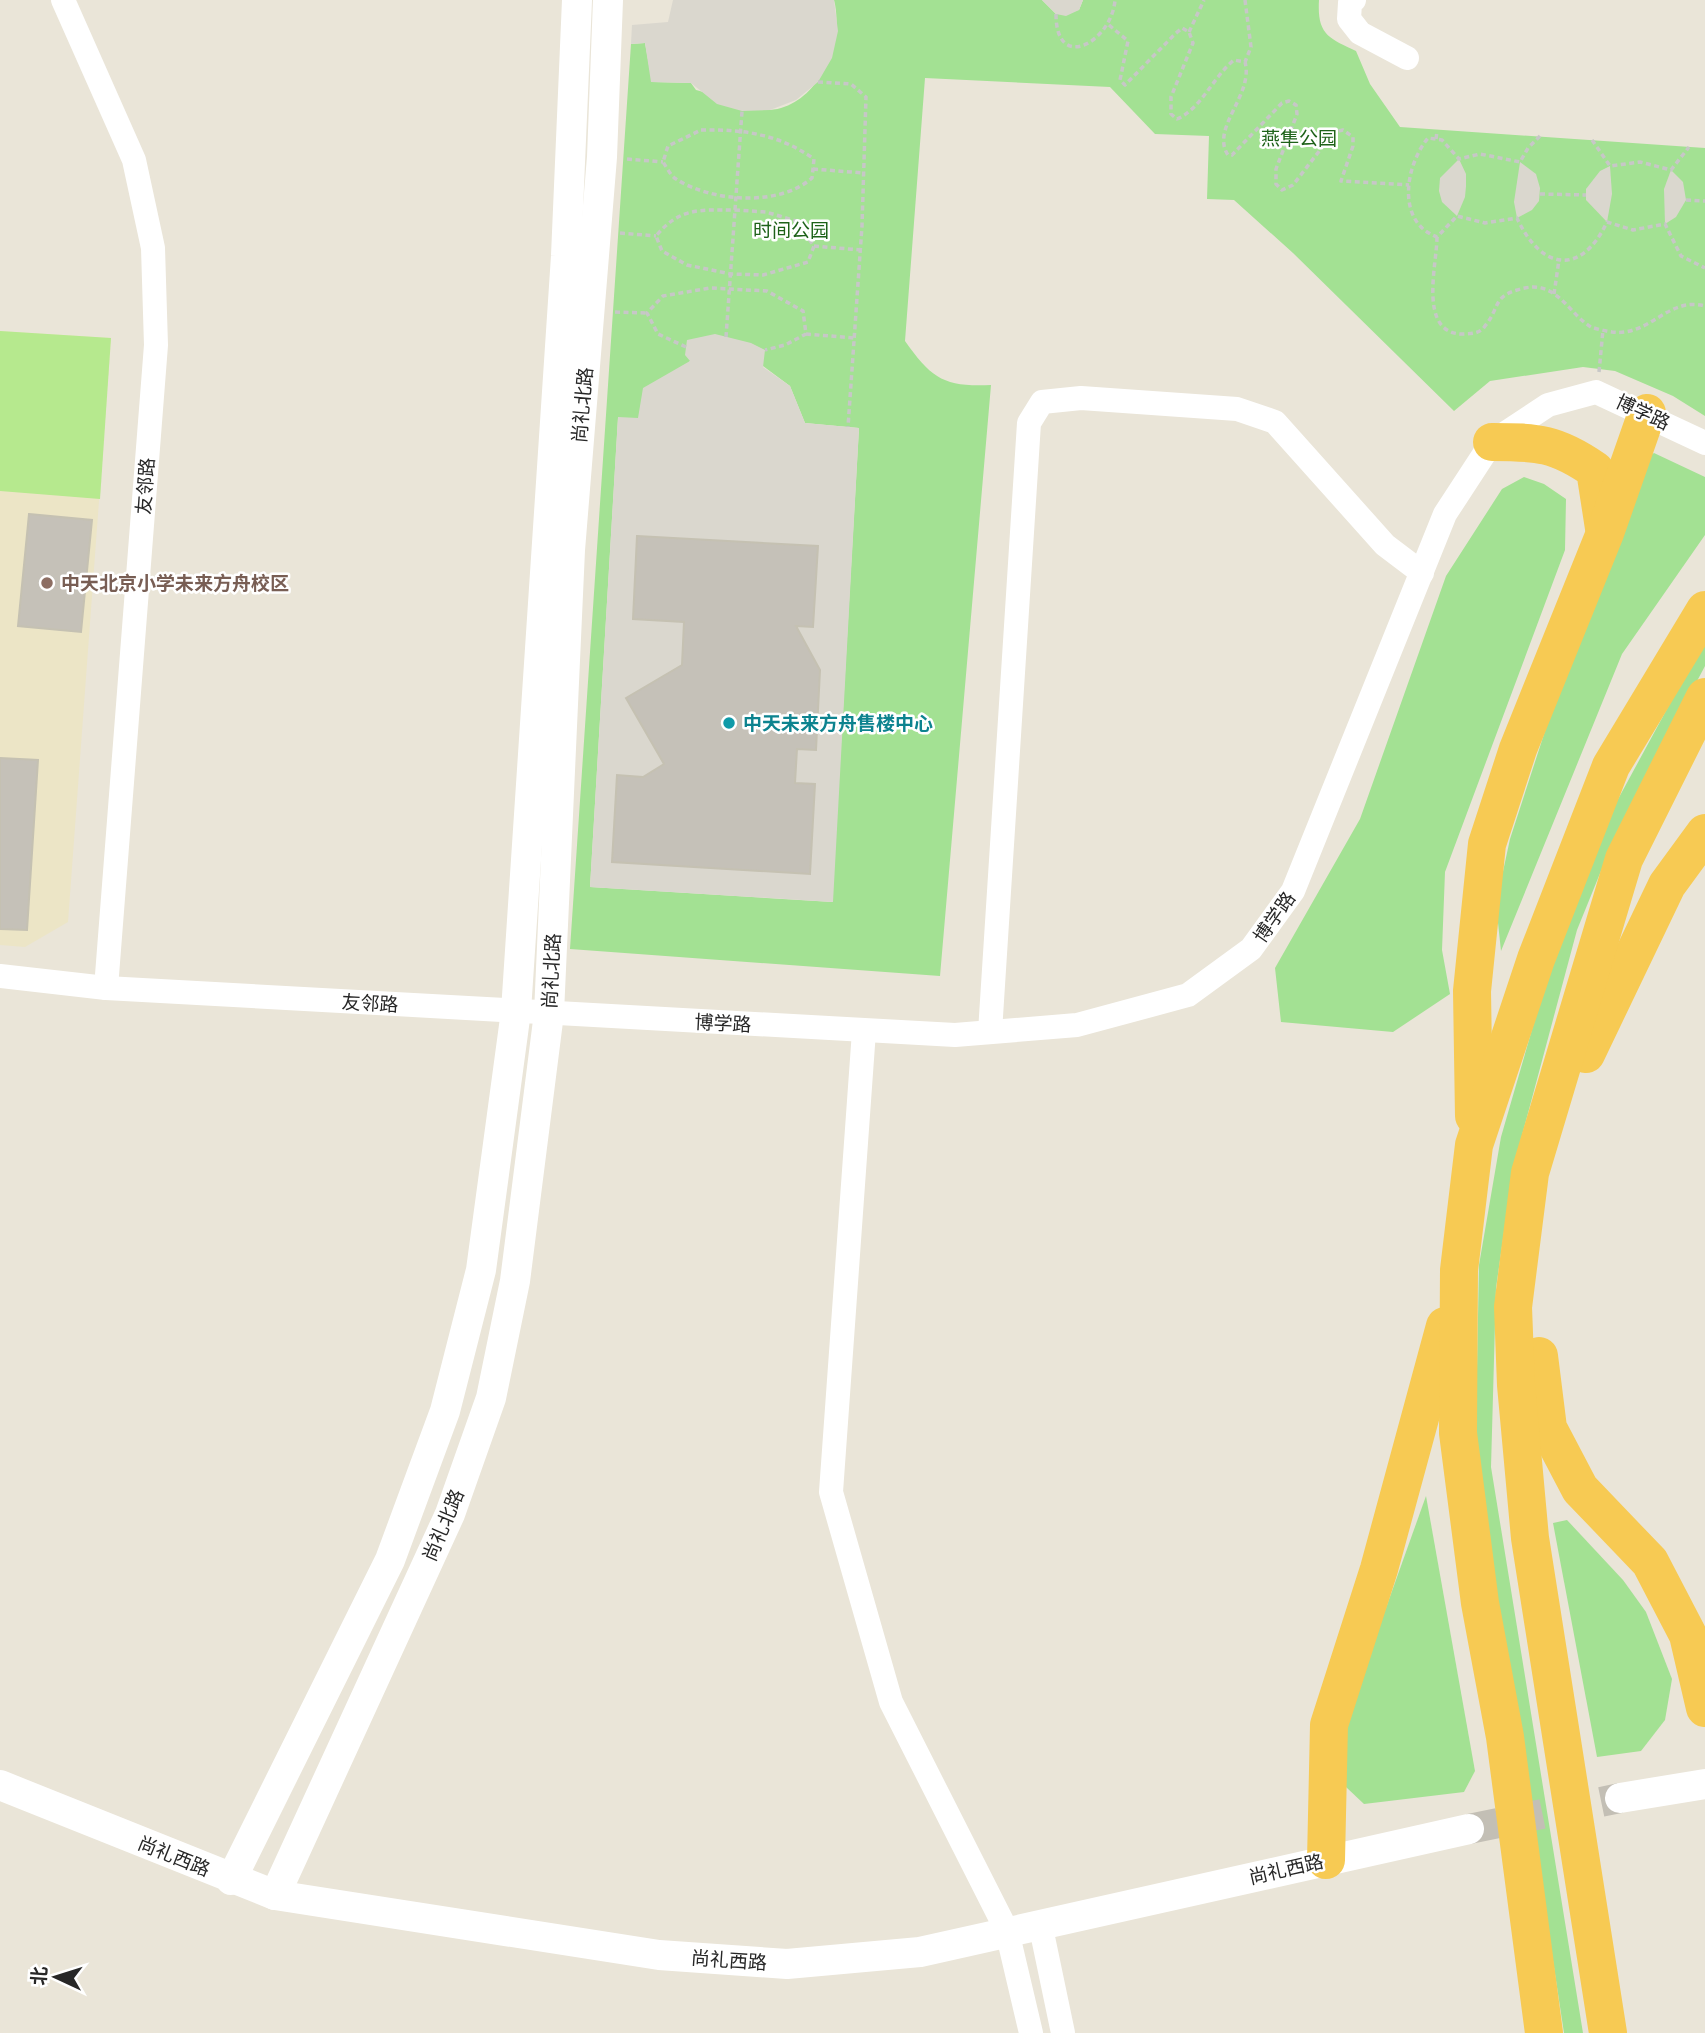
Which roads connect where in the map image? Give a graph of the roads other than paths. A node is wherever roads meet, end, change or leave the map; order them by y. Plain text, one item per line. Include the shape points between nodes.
1 (63, 0) edge
2 (577, 0) edge
3 (608, 0) edge
4 (1354, 0) edge
5 (1407, 58) dead end
6 (1647, 413) junction
7 (1492, 442) junction
8 (1705, 443) edge
9 (1605, 533) junction
10 (1422, 573) junction
11 (1705, 610) edge
12 (1705, 697) edge
13 (1705, 833) edge
14 (0, 976) edge
15 (106, 988) junction
16 (516, 1011) junction
17 (549, 1013) junction
18 (864, 1031) junction
19 (990, 1032) junction
20 (1474, 1145) junction
21 (1530, 1173) junction
22 (1523, 1230) junction
23 (1459, 1270) junction
24 (1705, 1708) edge
25 (0, 1784) edge
26 (1705, 1784) edge
27 (1620, 1798) tunnel mouth
28 (1469, 1829) tunnel mouth
29 (1326, 1860) junction
30 (231, 1880) junction
31 (275, 1895) junction
32 (1040, 1923) junction
33 (1007, 1931) junction
34 (1533, 1964) junction
35 (1031, 2033) edge
36 (1063, 2033) edge
37 (1538, 2033) edge
38 (1544, 2033) edge
39 (1608, 2033) edge

1 - 15 street, 友邻路 via 134,160 153,248 156,345
2 - 16 street, 尚礼北路 via 566,256
3 - 17 street, 尚礼北路 via 602,157 570,550
4 - 5 street via 1349,19 1360,33
6 - 7 street, 博学路 via 1597,392 1548,405
6 - 8 street, 博学路
6 - 9 highway
7 - 9 highway via 1533,442 1568,452 1595,470
7 - 10 street, 博学路 via 1445,514
9 - 20 highway via 1518,749 1487,844 1472,991
10 - 19 street, 博学路 via 1293,891 1251,949 1188,995 1077,1025
10 - 19 street via 1385,545 1275,422 1237,410 1081,398 1042,402 1029,423
11 - 20 highway via 1611,766 1536,959
12 - 21 highway via 1623,859
13 - 21 highway via 1667,885
14 - 15 street, 友邻路
15 - 16 street, 友邻路
16 - 17 street, 友邻路
16 - 30 street, 尚礼北路 via 481,1270 445,1411 390,1560
17 - 18 street, 博学路
17 - 31 street, 尚礼北路 via 516,1281 491,1398 450,1514
18 - 19 street, 博学路
18 - 33 street via 831,1492 891,1702
20 - 23 highway
21 - 22 highway
22 - 24 highway via 1548,1428 1580,1489 1650,1562 1688,1635
22 - 39 highway via 1513,1307 1530,1538
23 - 29 highway via 1379,1569 1329,1725
23 - 34 highway via 1458,1433 1480,1603 1505,1737
25 - 30 street, 尚礼西路
26 - 27 street
28 - 29 street, 尚礼西路
29 - 32 street, 尚礼西路
30 - 31 street, 尚礼西路
31 - 33 street, 尚礼西路 via 659,1955 787,1964 920,1952
32 - 33 street, 尚礼西路
32 - 36 street
33 - 35 street
34 - 37 highway
34 - 38 highway

